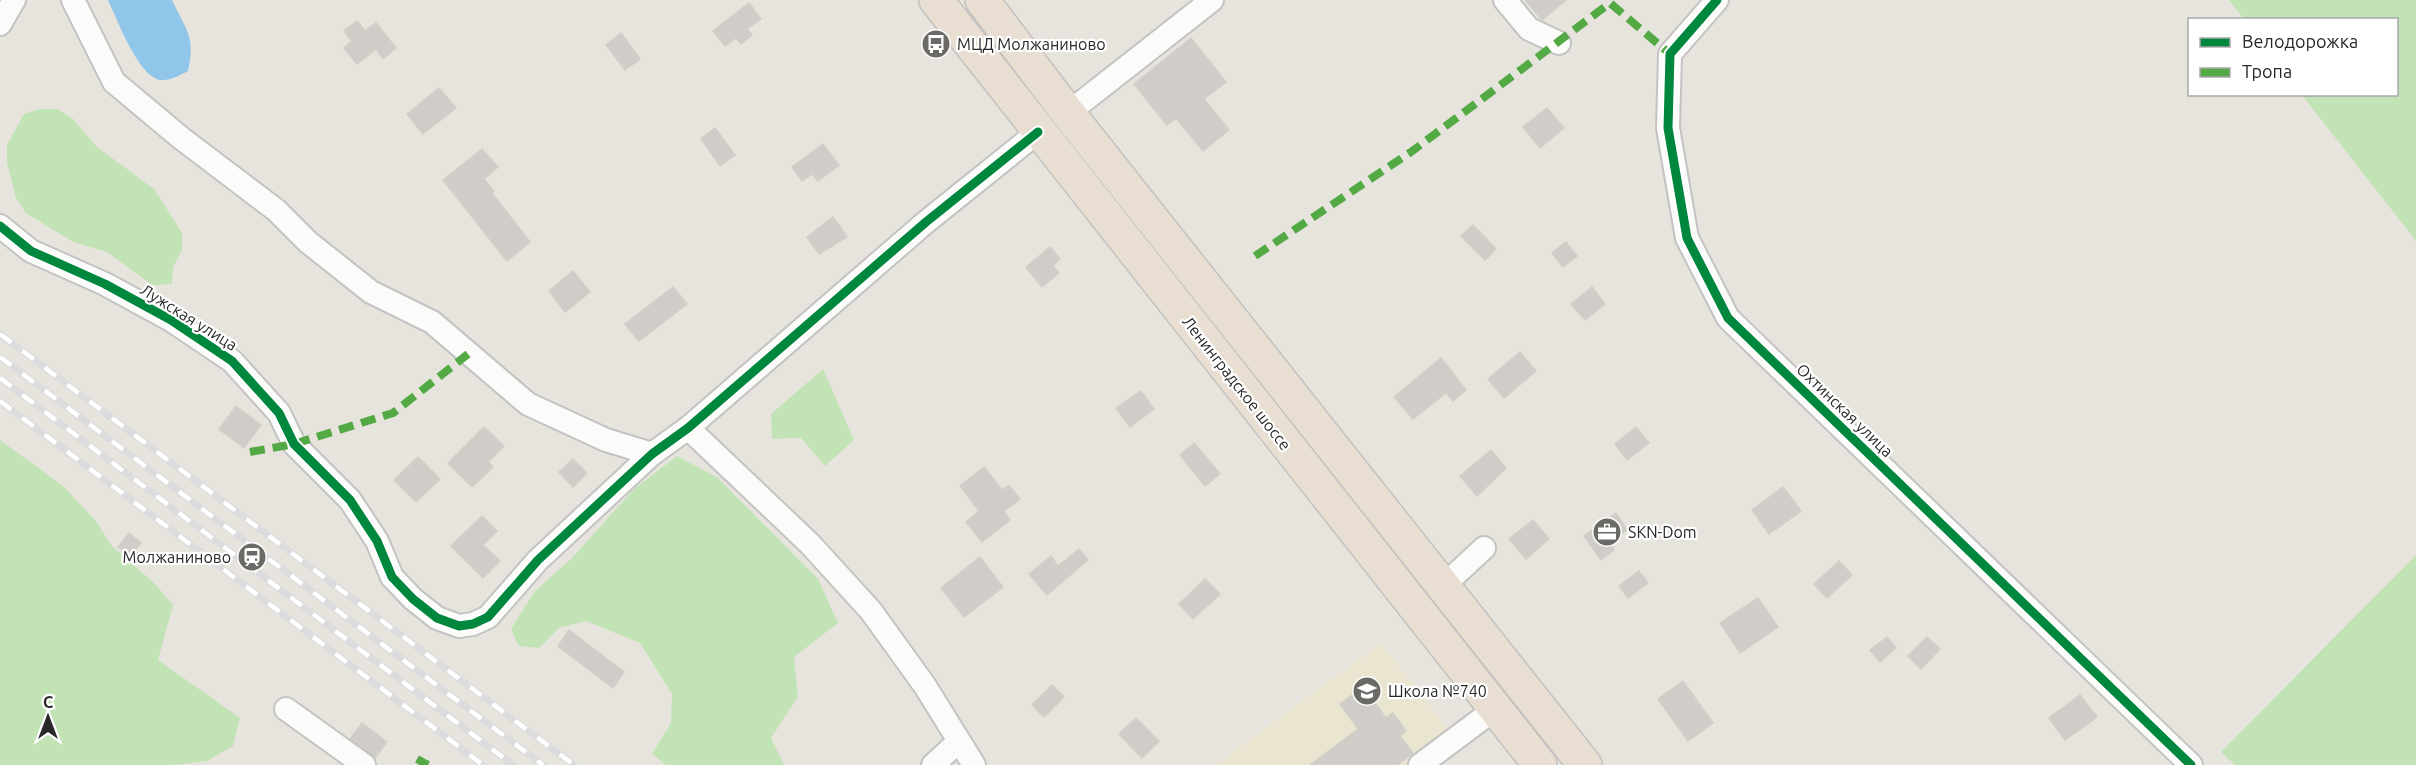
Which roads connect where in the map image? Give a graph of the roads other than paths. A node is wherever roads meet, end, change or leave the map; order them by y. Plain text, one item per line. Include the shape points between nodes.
1 (14, 0) edge
2 (73, 0) edge
3 (936, 0) edge
4 (982, 0) edge
5 (1212, 0) edge
6 (1504, 0) edge
7 (1717, 0) edge
8 (0, 24) edge
9 (1559, 43) dead end
10 (1068, 113) junction
11 (1038, 132) junction
12 (0, 226) edge
13 (688, 428) junction
14 (652, 454) junction
15 (1484, 548) dead end
16 (1442, 587) junction
17 (286, 709) dead end
18 (1495, 709) junction
19 (958, 742) junction
20 (364, 765) edge
21 (933, 765) edge
22 (974, 765) edge
23 (1420, 765) edge
24 (1540, 765) edge
25 (1585, 765) edge
26 (2191, 765) edge

1 - 8 street
2 - 14 street via 114,82 276,210 308,242 371,292 432,322 528,404 606,440
3 - 11 highway, Ленинградское шоссе
4 - 10 highway, Ленинградское шоссе
5 - 10 street
6 - 9 street via 1529,29
7 - 26 street, Охтинская улица via 1670,54 1668,128 1686,238 1728,318
10 - 16 highway, Ленинградское шоссе
11 - 13 street, Лужская улица via 926,222
11 - 18 highway, Ленинградское шоссе
12 - 14 street, Лужская улица via 31,251 105,284 232,361 274,407 294,444 350,500 377,542 392,577 437,618 459,626 488,617 538,561
13 - 14 street, Лужская улица
13 - 19 street via 810,544 871,610 925,686
15 - 16 street
16 - 25 highway, Ленинградское шоссе
17 - 20 street
18 - 23 street
18 - 24 highway, Ленинградское шоссе
19 - 21 street
19 - 22 street

